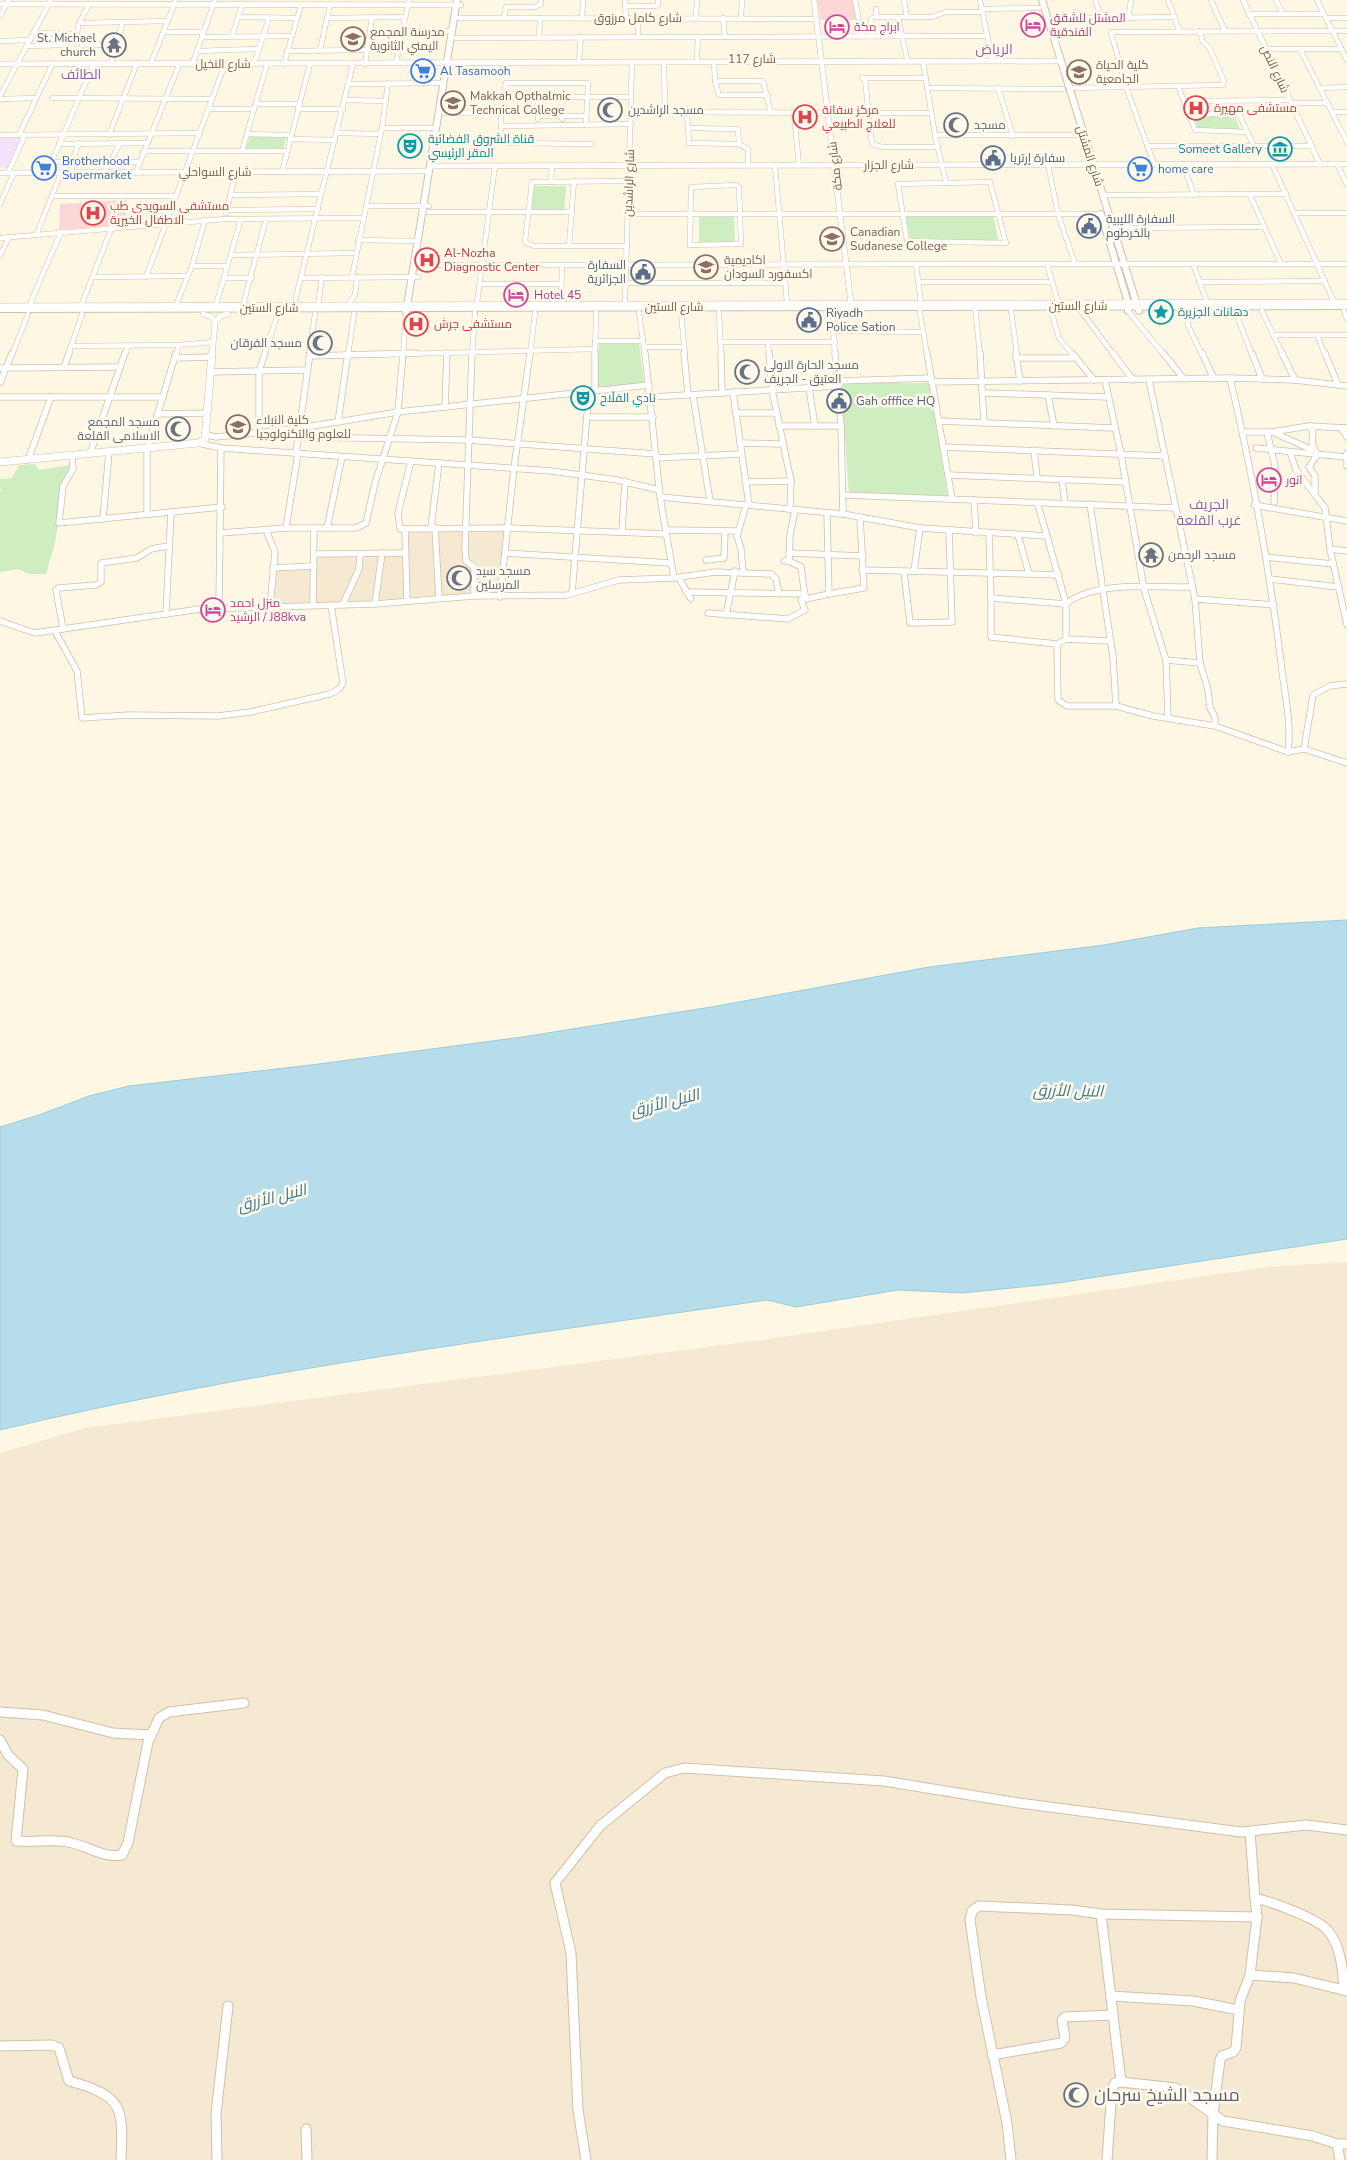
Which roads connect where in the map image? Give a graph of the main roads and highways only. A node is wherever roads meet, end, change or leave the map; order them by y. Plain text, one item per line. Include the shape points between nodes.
1 (1037, 0) edge
2 (1042, 0) edge
3 (459, 3) edge
4 (1057, 60) junction
5 (448, 61) junction
6 (1067, 88) junction
7 (444, 94) junction
8 (1090, 164) junction
9 (432, 169) junction
10 (427, 208) junction
11 (417, 265) junction
12 (1128, 306) junction
13 (1261, 306) junction
14 (851, 307) junction
15 (1137, 307) junction
16 (1346, 307) edge
17 (0, 308) edge
18 (410, 308) junction
19 (624, 308) junction
20 (976, 309) junction
21 (992, 309) junction
22 (0, 314) edge

1 - 4 main road, شارع المشتل
2 - 4 main road, شارع المشتل
3 - 5 main road
3 - 5 main road via 456,38
4 - 6 main road, شارع المشتل
5 - 7 main road
5 - 7 main road
6 - 8 main road, شارع المشتل
6 - 8 main road, شارع المشتل via 1077,135
7 - 9 main road via 436,128
7 - 9 main road via 444,113
8 - 12 main road, شارع المشتل
8 - 15 main road, شارع المشتل
9 - 10 main road
10 - 11 main road
10 - 11 main road via 418,241
11 - 18 main road
12 - 15 main road, شارع الستين
12 - 21 main road, شارع الستين
12 - 21 main road, شارع الستين via 1081,311
13 - 15 main road, شارع الستين
13 - 15 main road, شارع الستين via 1235,311
13 - 16 main road, شارع الستين
14 - 19 main road, شارع الستين via 724,305
14 - 19 main road, شارع الستين via 832,312 639,313
14 - 20 main road, شارع الستين
14 - 20 main road, شارع الستين via 920,312
17 - 18 main road, شارع الستين
18 - 19 main road, شارع الستين
18 - 19 main road, شارع الستين via 475,313 596,313
18 - 22 main road, شارع الستين via 354,314
20 - 21 main road, شارع الستين

